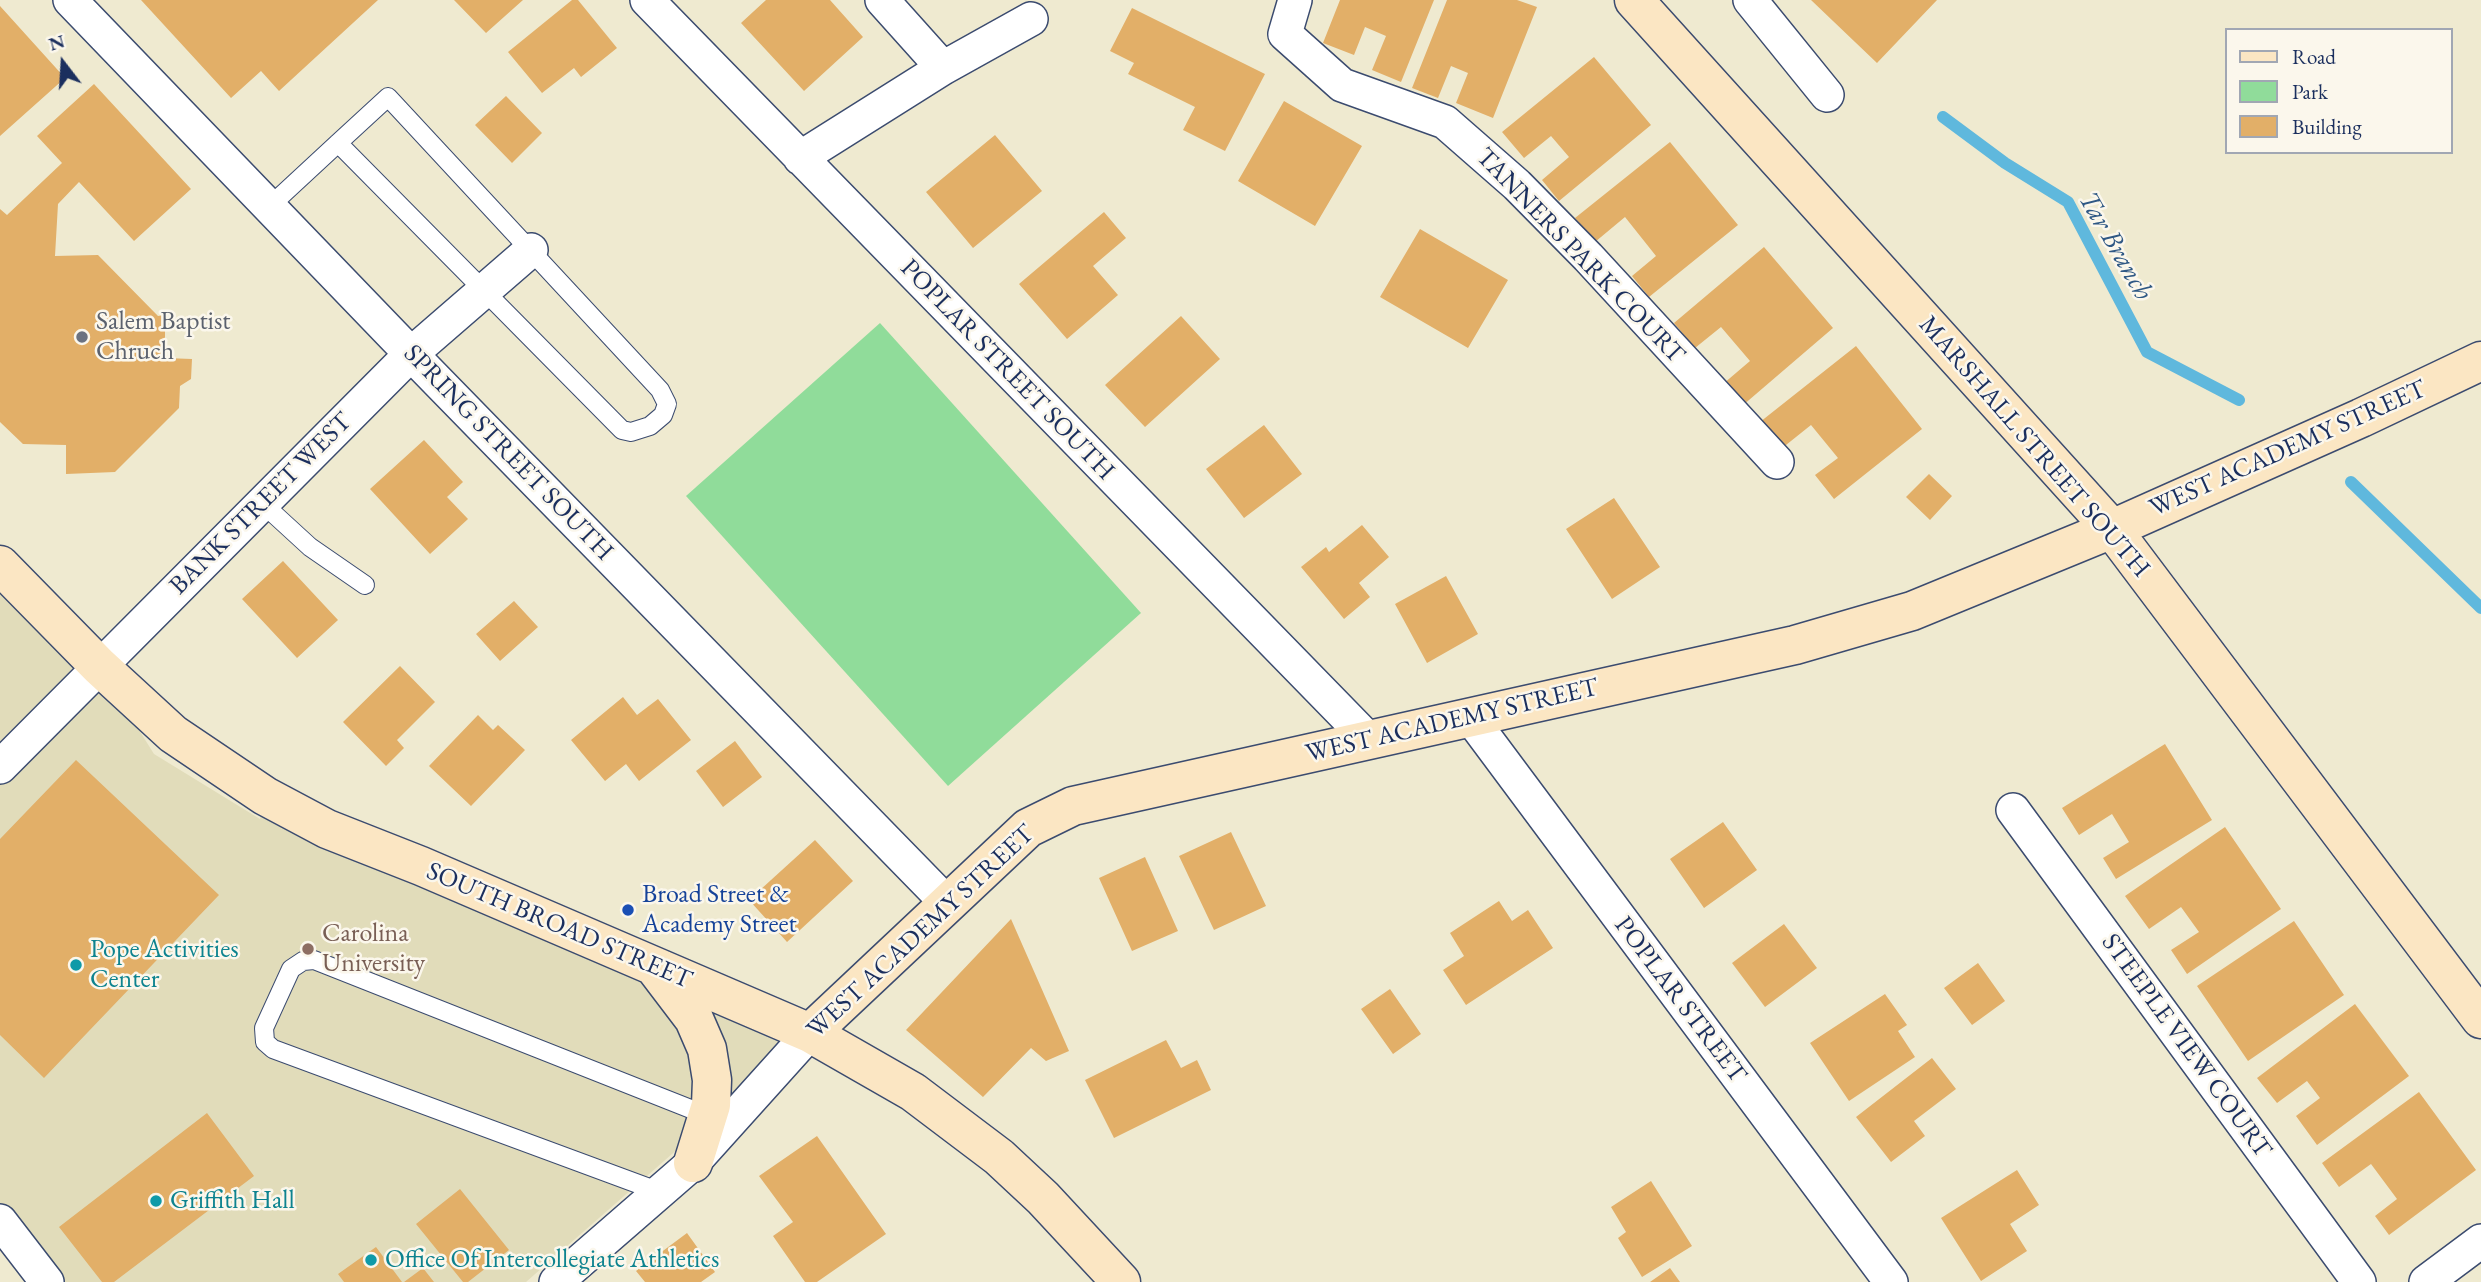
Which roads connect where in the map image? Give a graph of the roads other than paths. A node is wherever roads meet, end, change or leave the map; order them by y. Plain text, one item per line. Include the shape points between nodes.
1 (70, 0) edge
2 (647, 0) edge
3 (882, 0) edge
4 (1295, 0) edge
5 (1634, 0) edge
6 (1751, 0) edge
7 (1031, 19) dead end
8 (943, 68) junction
9 (1827, 95) dead end
10 (338, 143) junction
11 (800, 158) junction
12 (270, 206) junction
13 (531, 250) junction
14 (485, 290) junction
15 (411, 354) junction
16 (2481, 361) edge
17 (1777, 462) dead end
18 (262, 503) junction
19 (2112, 529) junction
20 (0, 565) edge
21 (365, 585) dead end
22 (99, 666) junction
23 (1470, 717) junction
24 (1368, 740) junction
25 (0, 767) edge
26 (2013, 810) dead end
27 (948, 904) junction
28 (655, 968) junction
29 (2481, 1019) edge
30 (810, 1032) junction
31 (717, 1120) junction
32 (693, 1163) joint
33 (660, 1192) junction
34 (0, 1222) edge
35 (2481, 1241) edge
36 (573, 1277) edge
37 (47, 1282) edge
38 (1121, 1282) edge
39 (1891, 1282) edge
40 (2358, 1282) edge
41 (2426, 1282) edge

1 - 12 street, SPRING STREET SOUTH
2 - 11 street, POPLAR STREET SOUTH
3 - 8 street
4 - 17 street, TANNERS PARK COURT via 1286,34 1342,85 1446,122 1588,257
5 - 19 street, MARSHALL STREET SOUTH
6 - 9 street
7 - 8 street
8 - 11 street
10 - 12 lane
10 - 13 lane via 388,97
10 - 14 lane
11 - 24 street, POPLAR STREET SOUTH
12 - 15 street, SPRING STREET SOUTH
13 - 14 street, BANK STREET WEST
13 - 14 lane via 660,390 667,404 663,415 650,426 622,430
14 - 15 street, BANK STREET WEST
15 - 18 street, BANK STREET WEST
15 - 27 street, SPRING STREET SOUTH
16 - 19 street, WEST ACADEMY STREET
18 - 21 lane via 310,547
18 - 22 street, BANK STREET WEST
19 - 23 street, WEST ACADEMY STREET via 1899,615 1795,645
19 - 29 street, MARSHALL STREET SOUTH
20 - 22 street, SOUTH BROAD STREET
22 - 25 street, BANK STREET WEST
22 - 28 street, SOUTH BROAD STREET via 173,734 265,796 327,829
23 - 24 street, WEST ACADEMY STREET
23 - 39 street, POPLAR STREET
24 - 27 street, WEST ACADEMY STREET via 1073,806 1028,828
26 - 40 street, STEEPLE VIEW COURT
27 - 30 street, WEST ACADEMY STREET
28 - 30 street, SOUTH BROAD STREET
28 - 31 street via 694,1019 707,1049 711,1105
30 - 31 street, WEST ACADEMY STREET
30 - 38 street, SOUTH BROAD STREET via 913,1091 999,1157
31 - 32 street
31 - 33 lane via 314,960 291,969 264,1028 265,1042 273,1049
32 - 33 street
33 - 36 street
34 - 37 street
35 - 41 street

